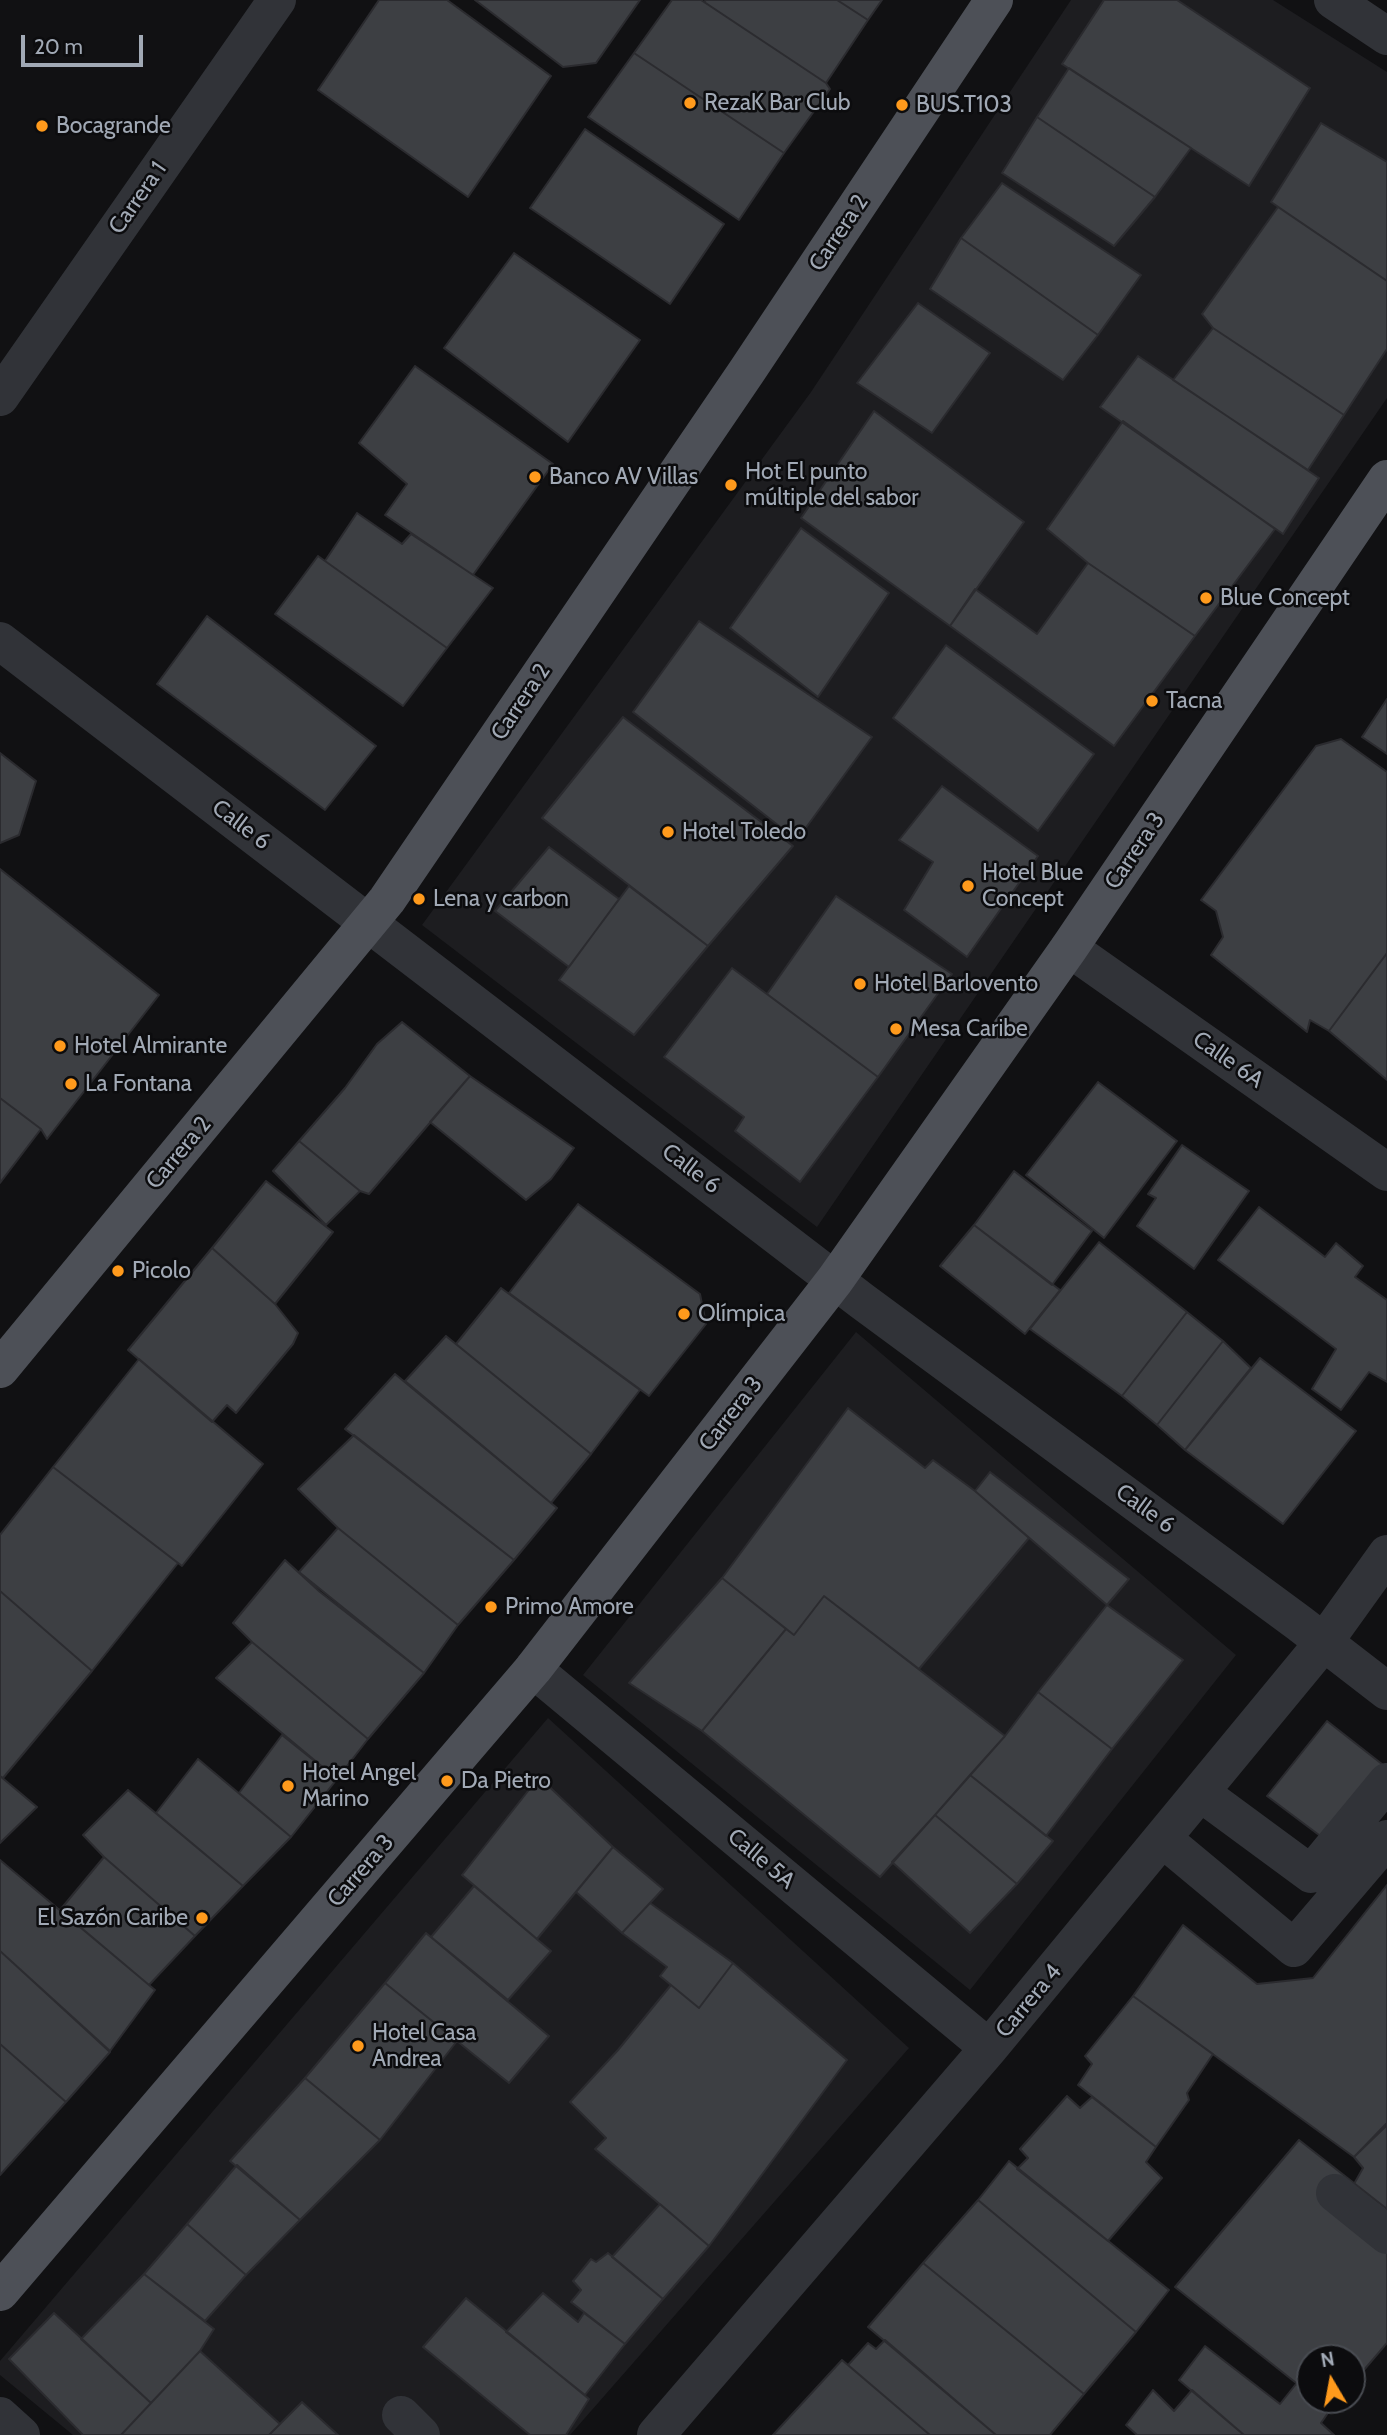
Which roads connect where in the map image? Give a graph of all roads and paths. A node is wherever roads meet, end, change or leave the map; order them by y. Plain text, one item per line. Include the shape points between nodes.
1 (276, 0) edge
2 (994, 0) edge
3 (1333, 0) edge
4 (1387, 36) edge
5 (0, 397) edge
6 (1387, 479) edge
7 (0, 641) edge
8 (369, 923) junction
9 (1069, 948) junction
10 (1387, 1172) edge
11 (835, 1280) junction
12 (6, 1350) edge
13 (1387, 1554) edge
14 (1324, 1642) junction
15 (533, 1670) junction
16 (1385, 1686) edge
17 (1387, 1782) edge
18 (1201, 1793) junction
19 (1163, 1839) junction
20 (1387, 1839) edge
21 (989, 2048) junction
22 (1335, 2193) dead end
23 (1387, 2235) edge
24 (0, 2292) edge
25 (0, 2416) edge
26 (21, 2435) edge
27 (656, 2435) edge

1 - 5 street, Carrera 1
2 - 8 main road, Carrera 2
3 - 4 street
6 - 9 main road, Carrera 3
7 - 8 street, Calle 6
8 - 11 street, Calle 6
8 - 12 main road, Carrera 2
9 - 10 street, Calle 6A
9 - 11 main road, Carrera 3
11 - 14 street, Calle 6
11 - 15 main road, Carrera 3
13 - 14 street, Carrera 4
14 - 16 street, Calle 6
14 - 18 street, Carrera 4
15 - 21 street, Calle 5A
15 - 24 main road, Carrera 3
17 - 18 street via 1311,1874
18 - 19 street, Carrera 4
19 - 20 street via 1294,1948
19 - 21 street, Carrera 4
21 - 27 street, Carrera 4
22 - 23 street
25 - 26 street

